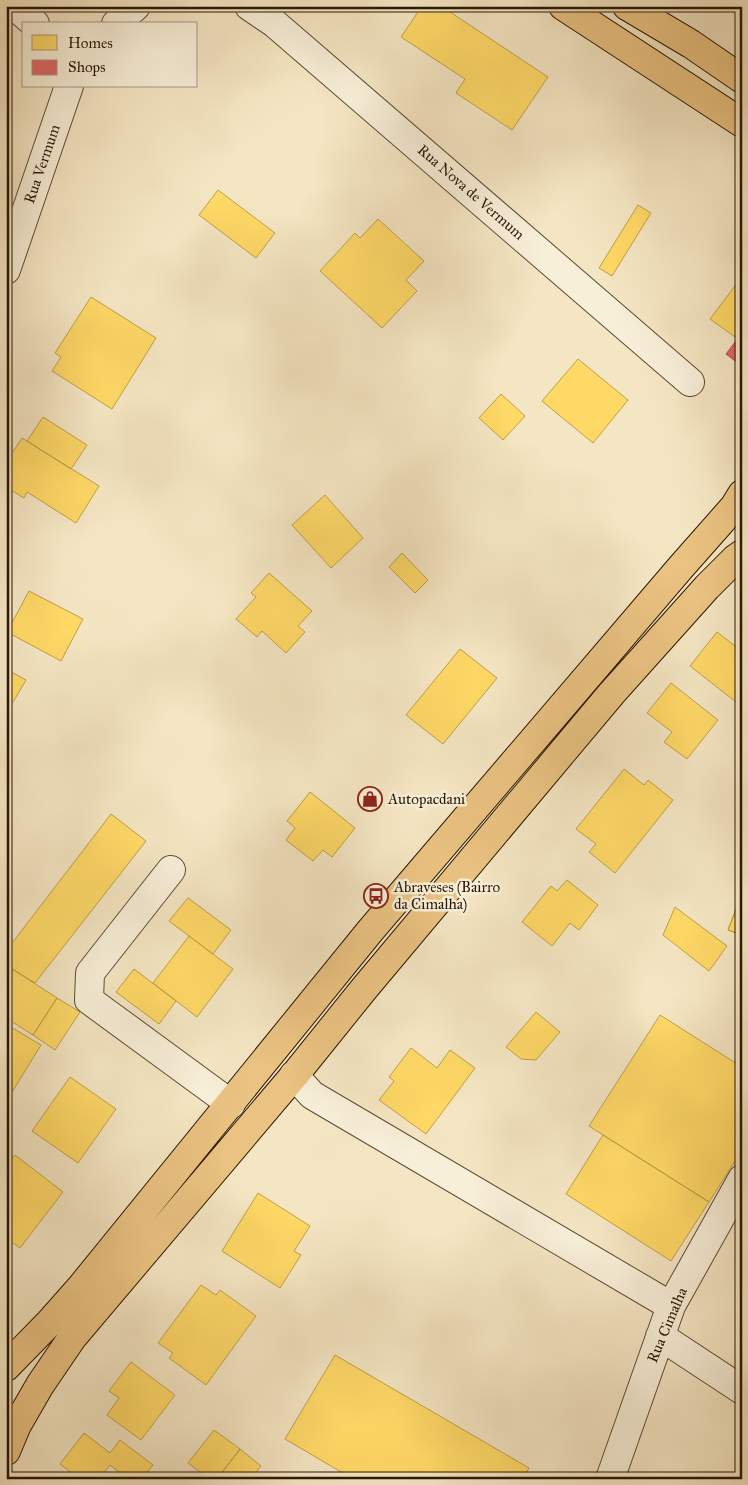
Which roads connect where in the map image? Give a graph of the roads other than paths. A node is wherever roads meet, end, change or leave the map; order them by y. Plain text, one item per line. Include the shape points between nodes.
1 (15, 6) edge
2 (136, 6) edge
3 (248, 6) edge
4 (563, 6) edge
5 (627, 6) edge
6 (656, 6) edge
7 (33, 22) edge
8 (118, 22) edge
9 (691, 44) junction
10 (742, 79) edge
11 (68, 88) edge
12 (742, 123) edge
13 (6, 270) edge
14 (690, 382) dead end
15 (742, 494) edge
16 (742, 554) edge
17 (171, 870) dead end
18 (294, 1075) junction
19 (231, 1104) junction
20 (742, 1179) edge
21 (671, 1306) junction
22 (660, 1336) junction
23 (6, 1367) edge
24 (742, 1390) edge
25 (6, 1451) edge
26 (610, 1479) edge

1 - 7 street
2 - 8 street
3 - 14 street, Rua Nova de Vermum via 274,23
4 - 12 main road
5 - 9 main road
6 - 9 main road
9 - 10 main road
11 - 13 street, Rua Vermum
15 - 19 main road via 370,931
16 - 18 main road via 707,587 612,693
17 - 19 street via 90,973 89,1000
18 - 21 street via 312,1095
18 - 25 main road via 72,1338 40,1385
19 - 23 main road via 81,1287
20 - 21 street, Rua Cimalha
21 - 22 street, Rua Cimalha
22 - 24 street
22 - 26 street, Rua Cimalha

